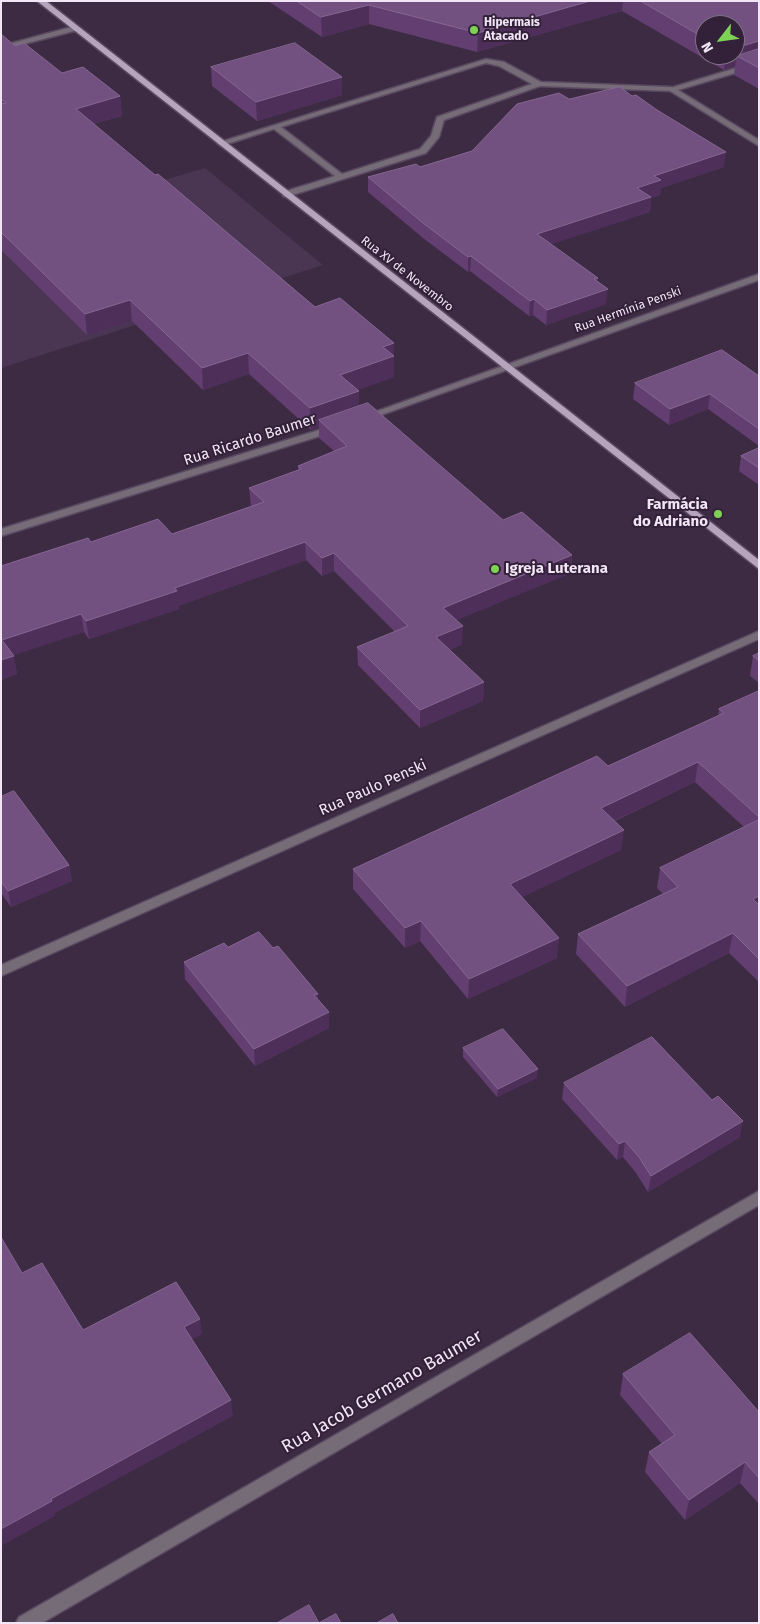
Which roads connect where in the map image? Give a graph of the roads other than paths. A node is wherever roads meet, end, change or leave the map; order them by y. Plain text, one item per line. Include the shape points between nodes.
1 (40, 1) edge
2 (75, 28) junction
3 (1, 48) edge
4 (759, 62) edge
5 (539, 84) junction
6 (671, 89) junction
7 (275, 126) junction
8 (221, 143) junction
9 (759, 144) edge
10 (341, 178) junction
11 (286, 194) junction
12 (759, 277) edge
13 (506, 367) junction
14 (1, 533) edge
15 (759, 566) edge
16 (759, 635) edge
17 (1, 971) edge
18 (759, 1197) edge
19 (25, 1623) edge

1 - 2 main road, Rua XV de Novembro
2 - 3 street
2 - 8 main road, Rua XV de Novembro
4 - 6 street
5 - 6 street
5 - 7 street via 501,64 486,61
5 - 10 street via 440,119 435,137 423,151
6 - 9 street
7 - 8 street
7 - 10 street
8 - 11 main road, Rua XV de Novembro
10 - 11 street
11 - 13 main road, Rua XV de Novembro
12 - 13 street, Rua Hermínia Penski
13 - 14 street, Rua Ricardo Baumer via 254,455
13 - 15 main road, Rua XV de Novembro
16 - 17 street, Rua Paulo Penski
18 - 19 street, Rua Jacob Germano Baumer

